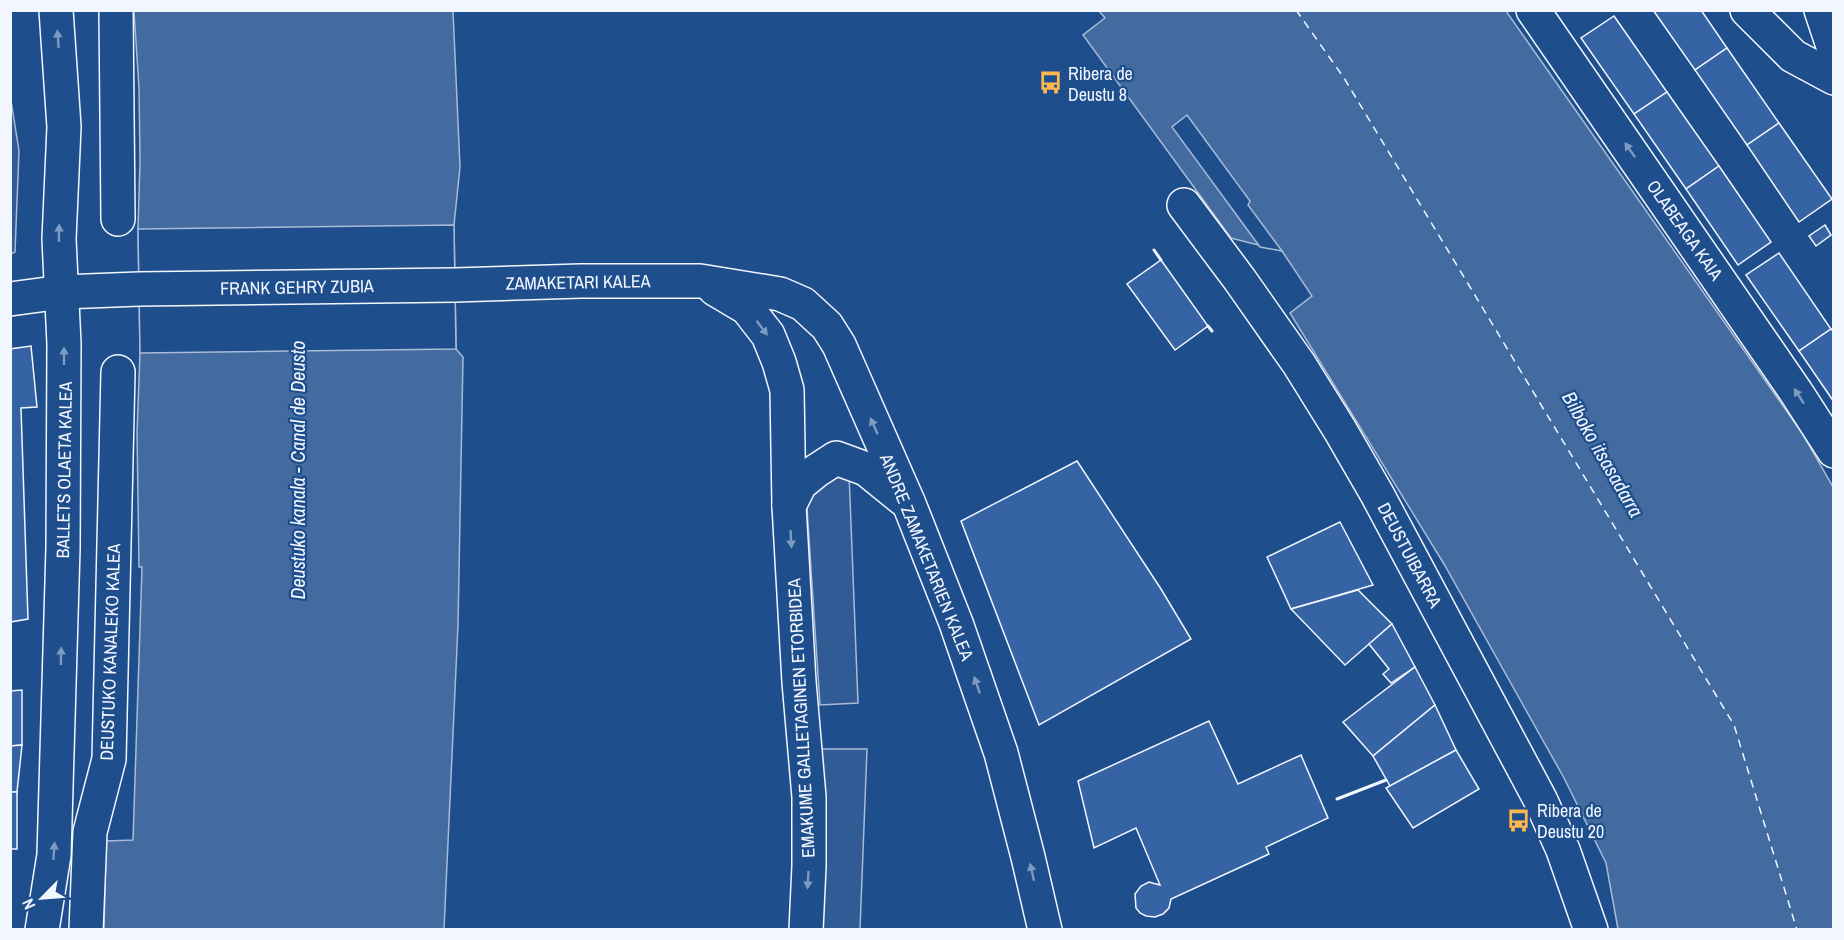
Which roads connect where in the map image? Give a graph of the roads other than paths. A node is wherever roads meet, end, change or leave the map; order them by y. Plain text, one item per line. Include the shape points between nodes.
1 (56, 10) edge
2 (116, 10) edge
3 (1533, 10) edge
4 (1747, 10) edge
5 (1821, 10) edge
6 (1833, 49) edge
7 (1833, 78) edge
8 (1184, 205) dead end
9 (118, 219) dead end
10 (700, 281) junction
11 (456, 285) joint
12 (62, 292) junction
13 (10, 299) edge
14 (118, 372) dead end
15 (1833, 451) edge
16 (909, 504) junction
17 (789, 506) junction
18 (42, 930) edge
19 (86, 930) edge
20 (806, 930) edge
21 (1045, 930) edge
22 (1591, 930) edge

12 -> 1 street, BALLETS OLAETA KALEA via 59,239 64,127
2 - 9 street
15 -> 3 street, OLABEAGA KAIA
4 - 7 street via 1793,56
5 - 6 street
8 - 22 street, DEUSTUIBARRA via 1299,364 1377,494 1541,801
10 - 11 street, ZAMAKETARI KALEA
16 -> 10 street, ANDRE ZAMAKETARIEN KALEA via 827,326 803,304 780,294
10 -> 17 street, EMAKUME GALLETAGINEN ETORBIDEA via 747,308 768,335 779,362 786,390
11 - 12 street, FRANK GEHRY ZUBIA
12 - 13 street, FRANK GEHRY ZUBIA
18 -> 12 street, BALLETS OLAETA KALEA via 54,855 59,725 65,424
14 - 19 street, DEUSTUKO KANALEKO KALEA via 109,759 90,832
16 - 17 street via 866,469 836,458 800,484
21 -> 16 street, ANDRE ZAMAKETARIEN KALEA via 1000,753 956,623
17 -> 20 street, EMAKUME GALLETAGINEN ETORBIDEA via 809,797

